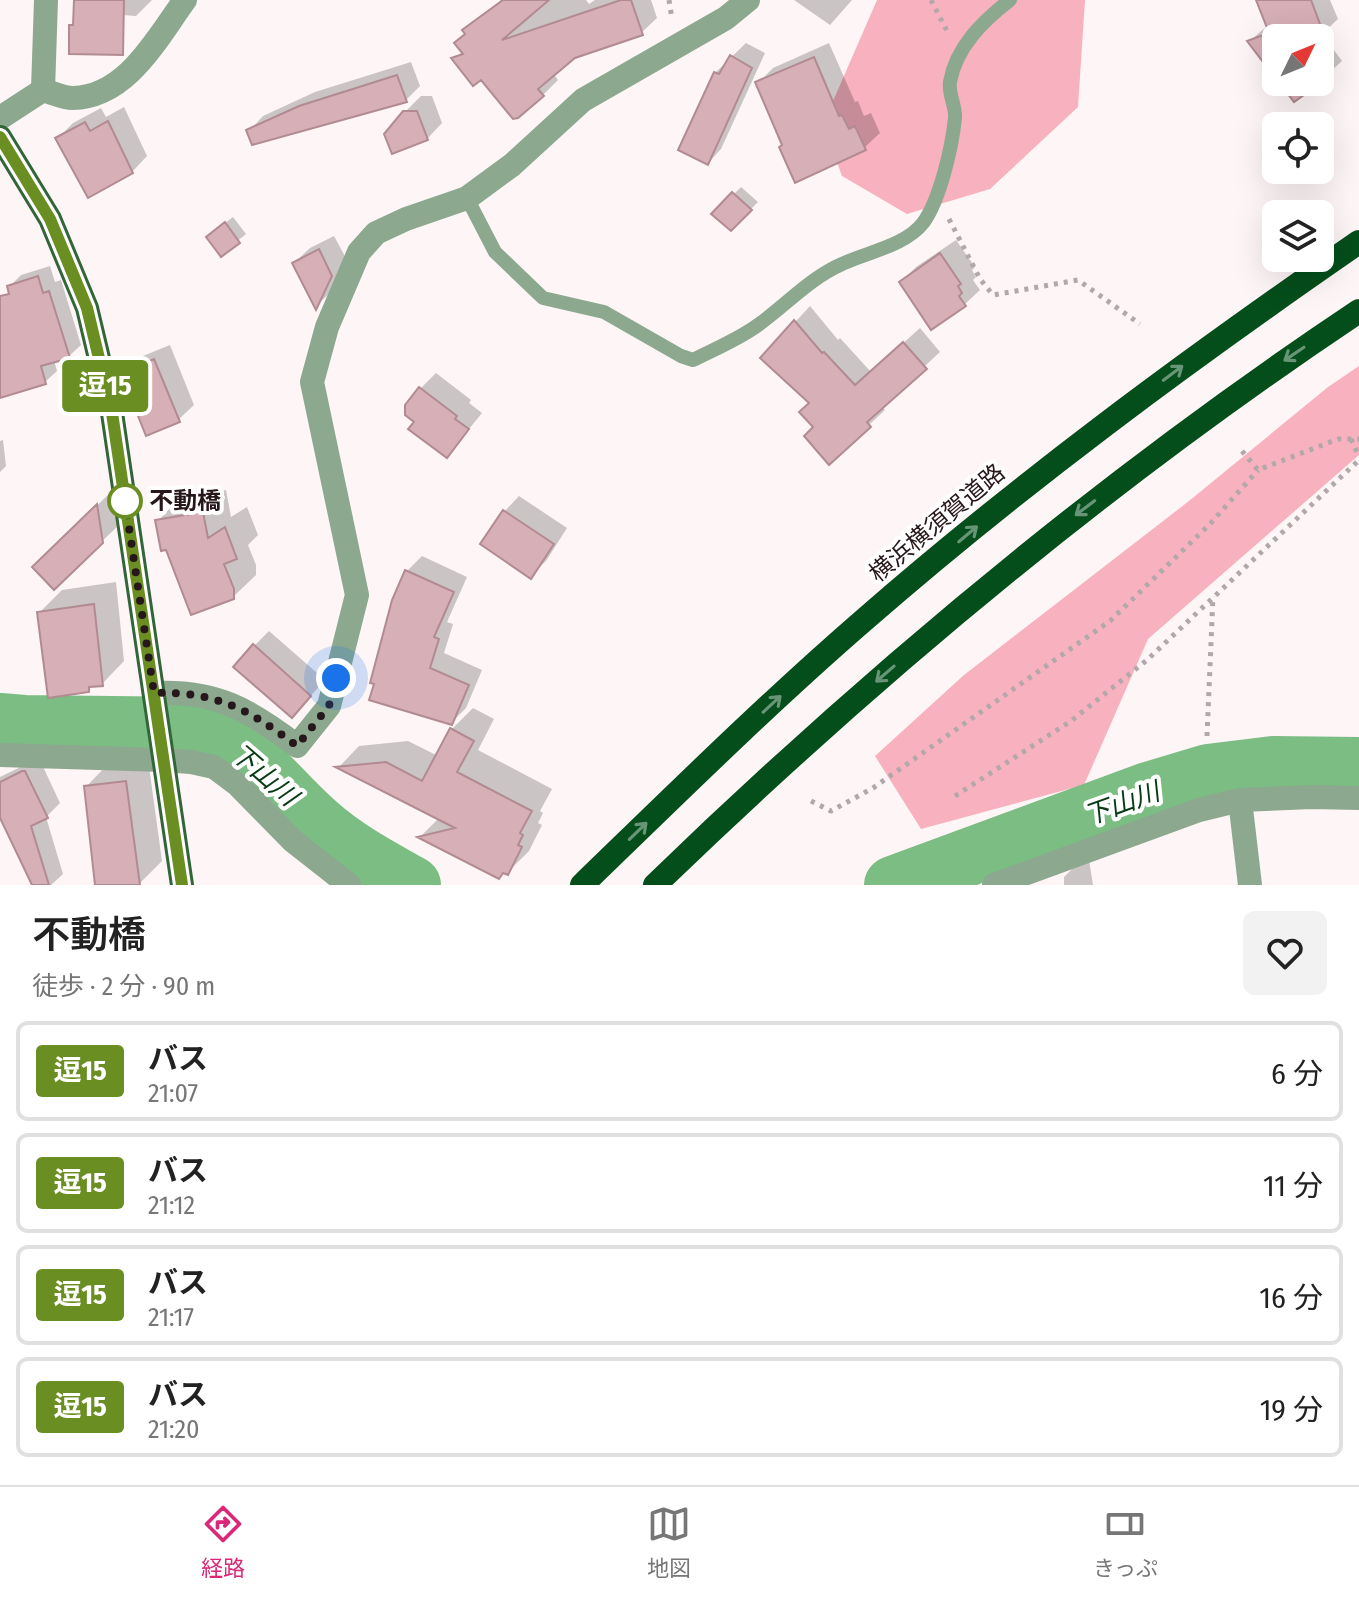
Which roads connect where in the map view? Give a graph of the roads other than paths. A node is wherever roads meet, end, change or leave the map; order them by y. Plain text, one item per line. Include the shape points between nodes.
1 (46, 0) edge
2 (185, 0) edge
3 (748, 0) edge
4 (1010, 0) edge
5 (43, 90) junction
6 (0, 118) edge
7 (0, 137) edge
8 (467, 198) junction
9 (1359, 242) edge
10 (1359, 311) edge
11 (155, 697) junction
12 (162, 752) junction
13 (0, 755) edge
14 (1359, 798) edge
15 (1240, 800) junction
16 (182, 885) edge
17 (349, 885) edge
18 (582, 885) edge
19 (655, 885) edge
20 (994, 885) edge
21 (1250, 885) edge

1 - 5 street
2 - 5 street via 137,65 105,92 71,99
3 - 8 street via 583,100
4 - 8 lane via 960,54 950,84 955,115 938,196 922,224 898,241 839,265 757,327 693,360 604,312 543,298 495,252
5 - 6 street
7 - 11 main road via 50,219 87,308 112,413
8 - 11 street via 376,233 359,252 327,327 312,382 357,595 329,706 297,746 264,721 202,694
18 -> 9 highway, 横浜横須賀道路 via 864,620 1071,449
10 -> 19 highway via 1278,364 1073,517 767,776
11 - 12 main road
12 - 13 street
12 - 16 main road
12 - 17 street via 214,767
14 - 15 street
15 - 20 street
15 - 21 street

